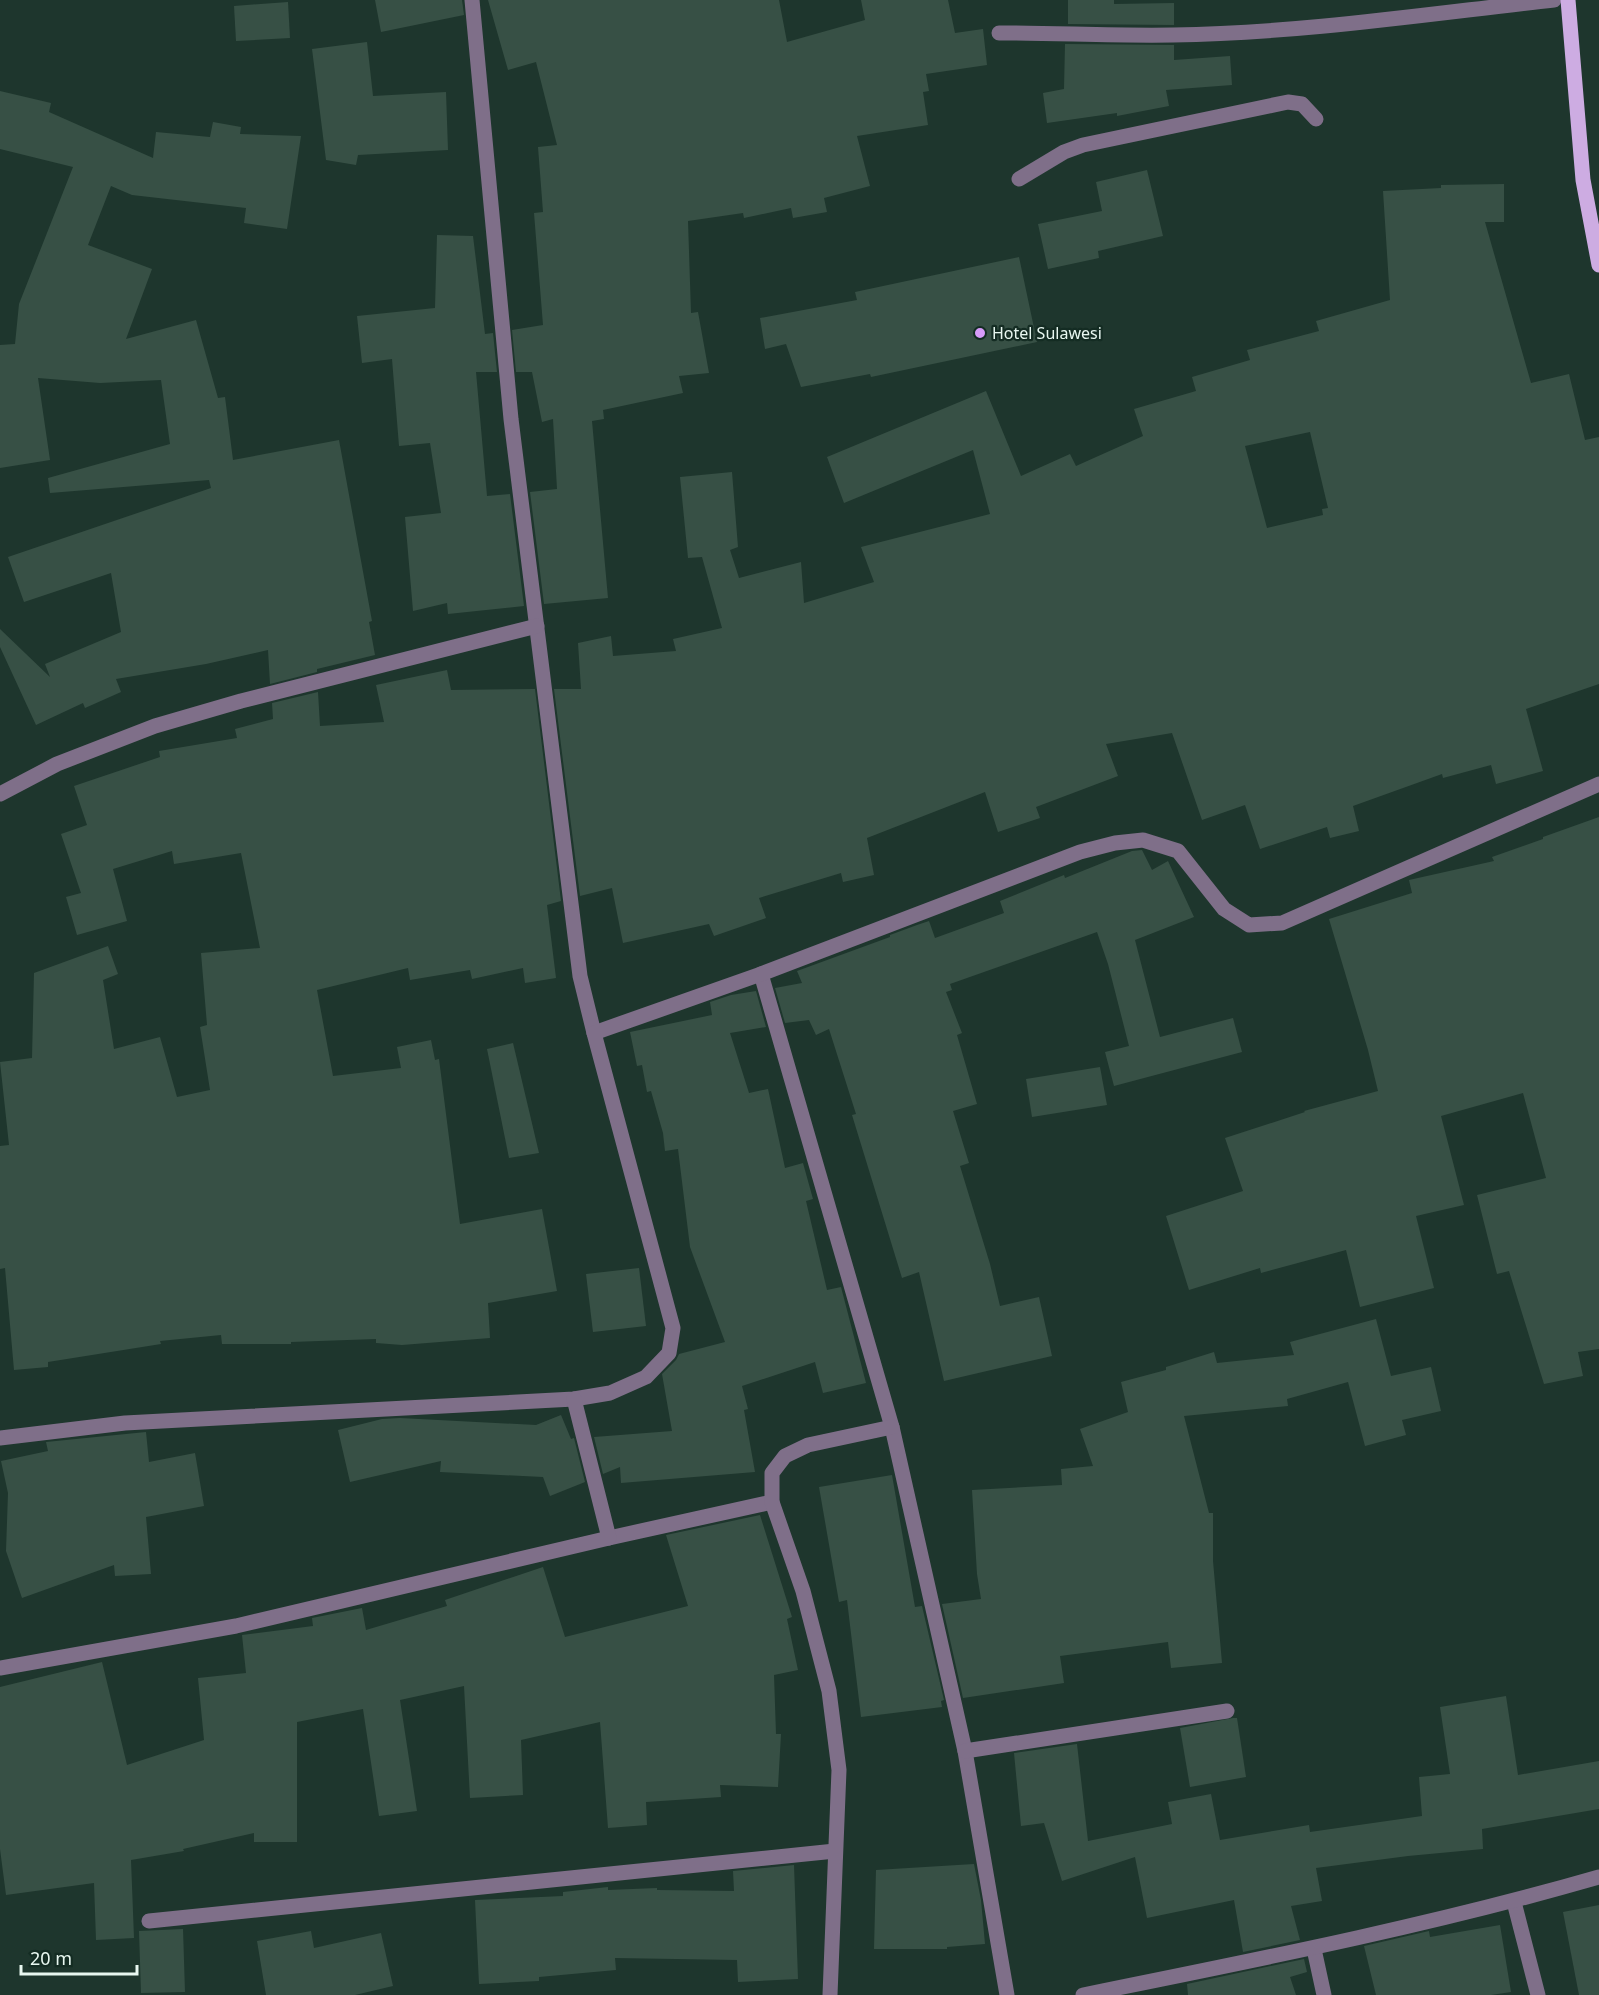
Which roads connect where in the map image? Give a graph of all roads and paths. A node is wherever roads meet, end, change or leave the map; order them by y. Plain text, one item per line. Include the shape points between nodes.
1 (472, 0) edge
2 (1554, 0) edge
3 (1568, 0) edge
4 (999, 33) dead end
5 (1316, 118) dead end
6 (1019, 179) dead end
7 (1599, 265) edge
8 (537, 626) junction
9 (1599, 784) edge
10 (0, 794) edge
11 (761, 974) junction
12 (594, 1032) junction
13 (574, 1400) junction
14 (892, 1427) junction
15 (0, 1438) edge
16 (772, 1502) junction
17 (609, 1538) junction
18 (0, 1668) edge
19 (1227, 1711) dead end
20 (964, 1751) junction
21 (835, 1851) junction
22 (1599, 1877) edge
23 (1514, 1902) junction
24 (150, 1921) dead end
25 (1314, 1948) junction
26 (830, 1995) edge
27 (1007, 1995) edge
28 (1083, 1995) edge
29 (1324, 1995) edge
30 (1538, 1995) edge

1 - 8 street via 512,419
2 - 4 street via 1283,29 1174,35
3 - 7 main road via 1583,180
5 - 6 street via 1302,104 1288,102 1083,145
8 - 10 street via 155,726 57,764
8 - 12 street via 580,976
9 - 11 street via 1282,923 1249,925 1224,909 1178,851 1143,840 1080,852
11 - 12 street
11 - 14 street
12 - 13 street via 673,1328 669,1353 646,1377 610,1393
13 - 15 street via 125,1423
13 - 17 street
14 - 16 street via 808,1445 785,1456 772,1473
14 - 20 street
16 - 17 street
16 - 21 street via 803,1591 829,1691 839,1770
17 - 18 street via 236,1626
19 - 20 street
20 - 27 street
21 - 24 street
21 - 26 street
22 - 23 street
23 - 25 street
23 - 30 street
25 - 28 street
25 - 29 street

